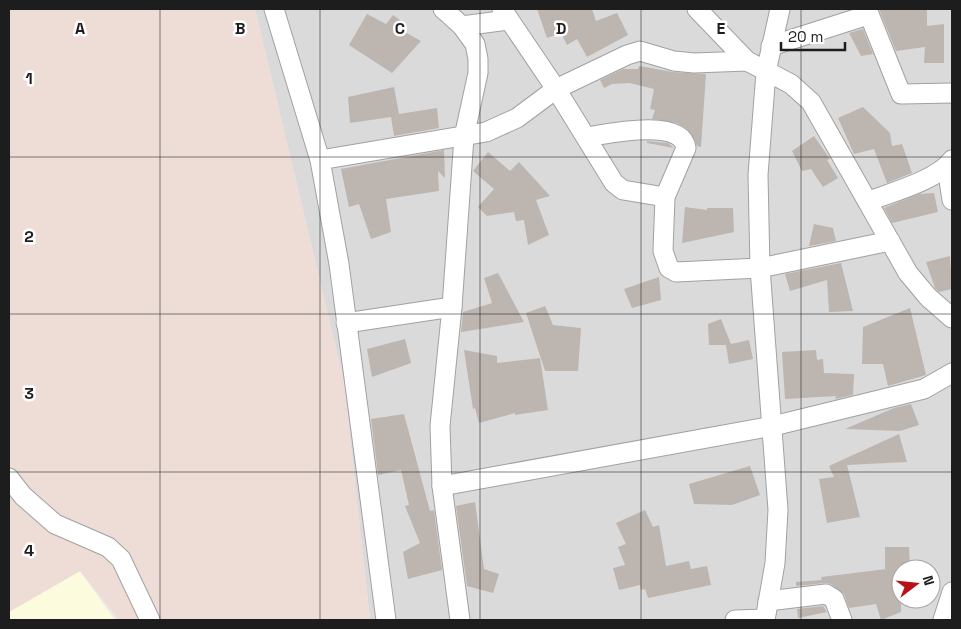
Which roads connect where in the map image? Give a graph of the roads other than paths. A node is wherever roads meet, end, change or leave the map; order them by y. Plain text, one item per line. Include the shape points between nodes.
1 (274, 9) edge
2 (443, 9) edge
3 (697, 9) edge
4 (780, 9) edge
5 (867, 12) edge
6 (505, 14) edge
7 (462, 26) junction
8 (771, 46) junction
9 (747, 60) junction
10 (766, 72) junction
11 (556, 89) junction
12 (952, 93) edge
13 (464, 137) junction
14 (587, 137) junction
15 (320, 160) junction
16 (949, 164) edge
17 (664, 197) junction
18 (952, 200) edge
19 (869, 201) junction
20 (890, 241) junction
21 (760, 268) junction
22 (452, 307) junction
23 (952, 318) edge
24 (346, 323) junction
25 (952, 373) edge
26 (773, 426) junction
27 (9, 478) edge
28 (442, 486) junction
29 (952, 592) edge
30 (768, 601) junction
31 (150, 620) edge
32 (386, 620) edge
33 (460, 620) edge
34 (736, 620) edge
35 (765, 620) edge
36 (842, 620) edge
37 (943, 620) edge

1 - 15 street
2 - 7 street
3 - 9 street
4 - 8 street
5 - 8 street
5 - 12 street via 901,94
6 - 7 street
6 - 11 street
7 - 13 street via 474,44 478,59
8 - 10 street
9 - 10 street
9 - 11 street via 674,62 640,51 626,54
10 - 19 street via 791,84 811,102
10 - 21 street via 758,175
11 - 13 street via 517,118 486,132
11 - 14 street
13 - 15 street
13 - 22 street
14 - 17 street via 614,183 622,190
14 - 17 street via 653,129 683,139 686,148
15 - 24 street
16 - 18 street
16 - 19 street
17 - 21 street via 663,252 669,268 676,272
19 - 20 street
20 - 21 street
20 - 23 street via 908,273
21 - 26 street
22 - 24 street
22 - 28 street via 440,426
24 - 32 street
25 - 26 street via 924,390
26 - 28 street
26 - 30 street via 778,510 775,563
27 - 31 street via 23,496 55,524 108,547 121,559
28 - 33 street
29 - 37 street
30 - 35 street
30 - 36 street via 826,594 834,599
34 - 35 street

